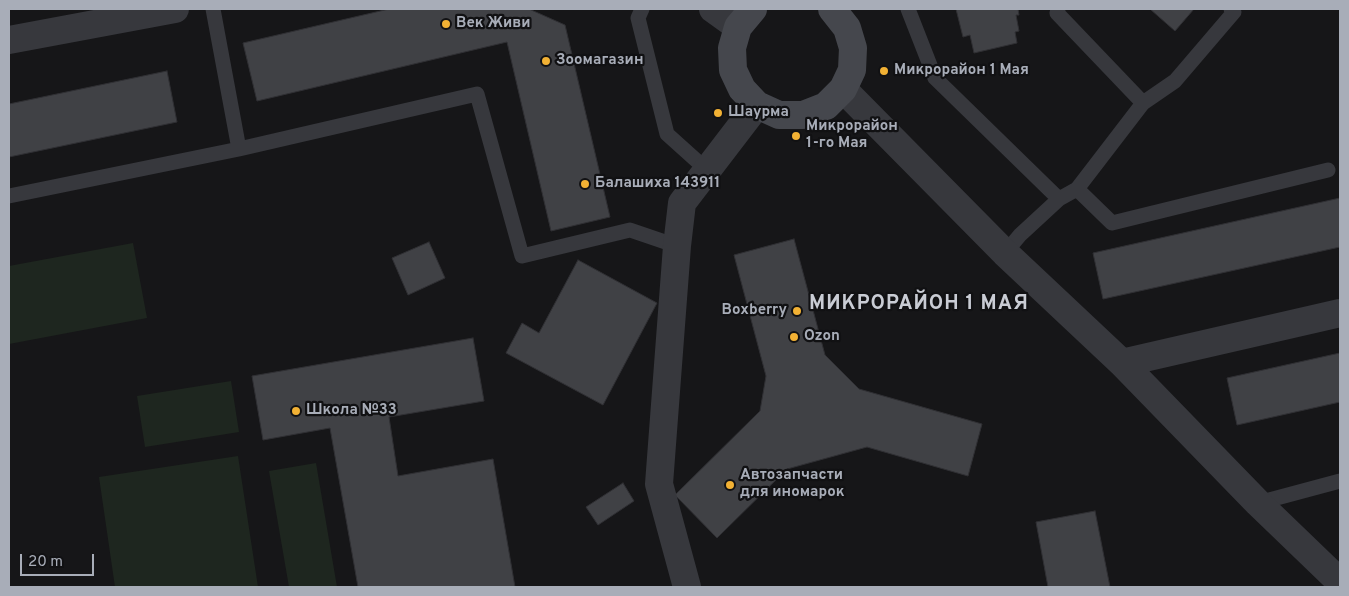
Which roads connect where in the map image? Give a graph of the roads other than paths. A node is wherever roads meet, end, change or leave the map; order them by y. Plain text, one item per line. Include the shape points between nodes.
1 (175, 9) edge
2 (213, 9) edge
3 (642, 9) edge
4 (713, 9) edge
5 (908, 9) edge
6 (1058, 9) edge
7 (1231, 9) edge
8 (845, 15) edge
9 (746, 18) edge
10 (9, 40) edge
11 (843, 89) junction
12 (1143, 103) junction
13 (757, 105) junction
14 (238, 149) junction
15 (707, 170) junction
16 (1328, 170) dead end
17 (1077, 190) junction
18 (9, 196) edge
19 (1059, 199) junction
20 (677, 246) junction
21 (1005, 253) junction
22 (1340, 313) edge
23 (1122, 363) junction
24 (1340, 481) edge
25 (1258, 503) junction
26 (1340, 582) edge
27 (687, 587) edge

1 - 10 street
2 - 14 lane
3 - 15 lane via 638,18 667,134
4 - 9 street
5 - 19 lane via 936,78
6 - 12 lane via 1057,13
7 - 12 lane via 1234,12 1174,81
8 - 11 street via 853,48 852,70
9 - 13 street via 732,48 733,70 742,89
11 - 13 street via 826,106 803,115 779,115
11 - 21 street
12 - 17 lane
13 - 15 street
14 - 18 lane
14 - 20 lane via 478,94 522,256 630,230
15 - 20 street via 682,203
16 - 17 lane via 1112,223
17 - 19 lane
19 - 21 lane
20 - 27 street via 659,484
21 - 23 street
22 - 23 street
23 - 25 street
24 - 25 lane
25 - 26 street

